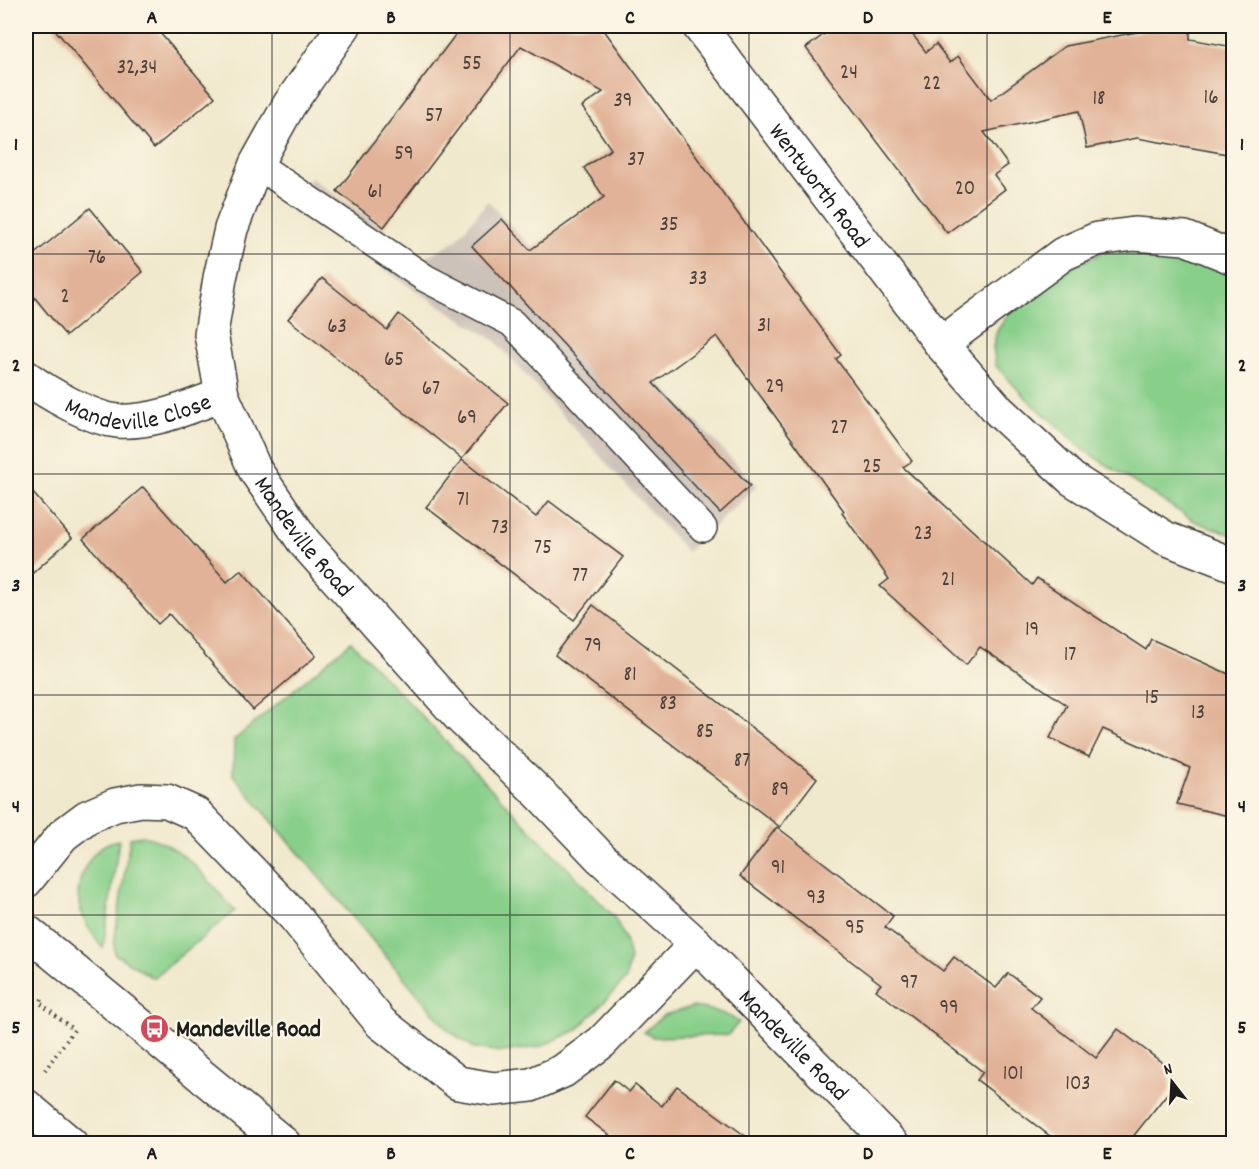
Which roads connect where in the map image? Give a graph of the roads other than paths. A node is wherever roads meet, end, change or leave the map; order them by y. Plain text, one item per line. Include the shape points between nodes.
1 (699, 26) edge
2 (338, 28) edge
3 (256, 164) junction
4 (1233, 258) edge
5 (941, 344) junction
6 (26, 378) edge
7 (222, 396) junction
8 (703, 528) dead end
9 (1233, 565) edge
10 (26, 881) edge
11 (26, 931) edge
12 (696, 944) junction
13 (26, 1106) edge
14 (71, 1143) edge
15 (284, 1143) edge
16 (892, 1143) edge

1 - 5 street, Wentworth Road
2 - 3 street, Mandeville Road
3 - 7 street, Mandeville Road via 231,229 211,334
3 - 8 lane via 425,278 512,323
4 - 5 street via 1185,238 1134,234 1097,239 1063,254
5 - 9 street, Wentworth Road via 999,411 1072,479 1165,538
6 - 7 street, Mandeville Close via 80,408 117,421 160,417
7 - 12 street, Mandeville Road via 255,470 304,542 459,716 601,858
10 - 12 street via 63,836 87,817 115,804 167,801 196,814 294,916 381,1023 458,1083 494,1089 531,1086 563,1071 602,1042
11 - 15 street
12 - 16 street, Mandeville Road
13 - 14 street

